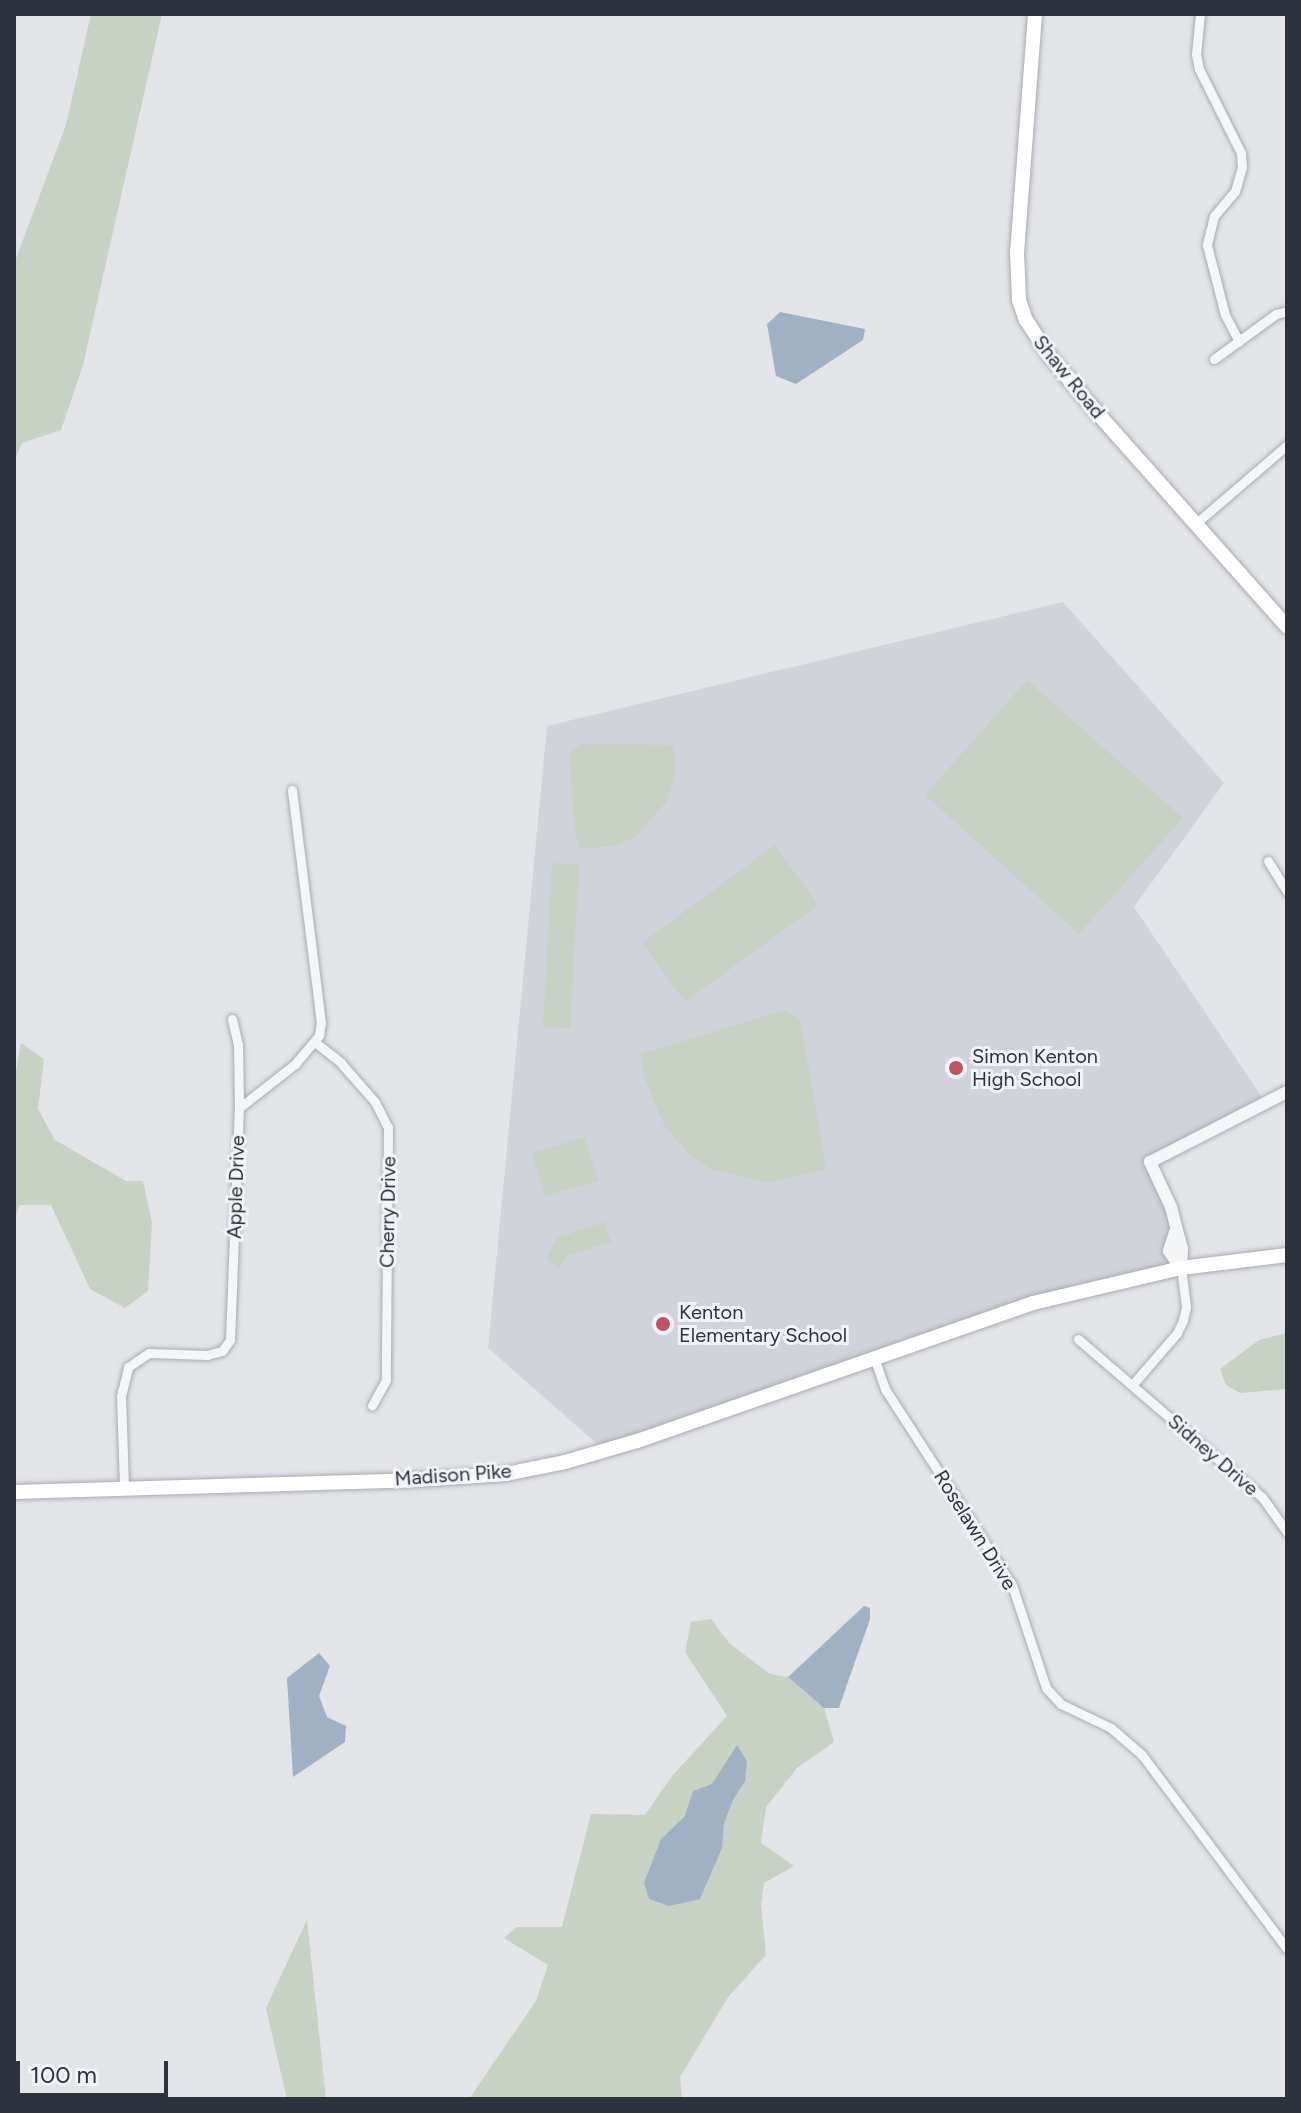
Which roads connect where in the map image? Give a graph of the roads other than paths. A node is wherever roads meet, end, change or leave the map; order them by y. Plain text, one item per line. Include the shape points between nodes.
1 (1035, 14) edge
2 (1200, 14) edge
3 (1287, 311) edge
4 (1239, 341) junction
5 (1214, 359) dead end
6 (1287, 445) edge
7 (1194, 525) junction
8 (1287, 627) edge
9 (292, 790) dead end
10 (1268, 861) dead end
11 (1287, 892) edge
12 (232, 1019) dead end
13 (316, 1043) junction
14 (1287, 1092) edge
15 (239, 1108) junction
16 (1287, 1255) edge
17 (1181, 1268) junction
18 (1078, 1339) dead end
19 (874, 1357) junction
20 (1133, 1384) junction
21 (372, 1405) dead end
22 (124, 1486) junction
23 (14, 1492) edge
24 (1287, 1532) edge
25 (1287, 1949) edge

1 - 7 main road, Shaw Road via 1017,252 1019,300 1033,335
2 - 4 street via 1199,69 1241,153 1235,191 1214,216 1207,245 1225,315
3 - 4 street
4 - 5 street
6 - 7 street
7 - 8 main road, Shaw Road
9 - 13 street via 321,1023
10 - 11 street
12 - 15 street via 238,1044
13 - 15 street, Apple Drive
13 - 21 street, Cherry Drive via 375,1102 388,1127 386,1380
14 - 17 street via 1150,1162 1165,1187 1182,1249
15 - 22 street, Apple Drive via 230,1340 222,1351 207,1355 149,1353 128,1367 121,1396
16 - 17 main road, Madison Pike
17 - 19 main road, Madison Pike via 1033,1303
17 - 20 street via 1183,1320
18 - 20 street, Sidney Drive
19 - 22 main road, Madison Pike via 637,1441 506,1474
19 - 25 street, Roselawn Drive via 885,1389 1012,1585 1046,1688 1061,1704 1111,1728 1142,1755
20 - 24 street, Sidney Drive via 1262,1497
22 - 23 main road, Madison Pike

